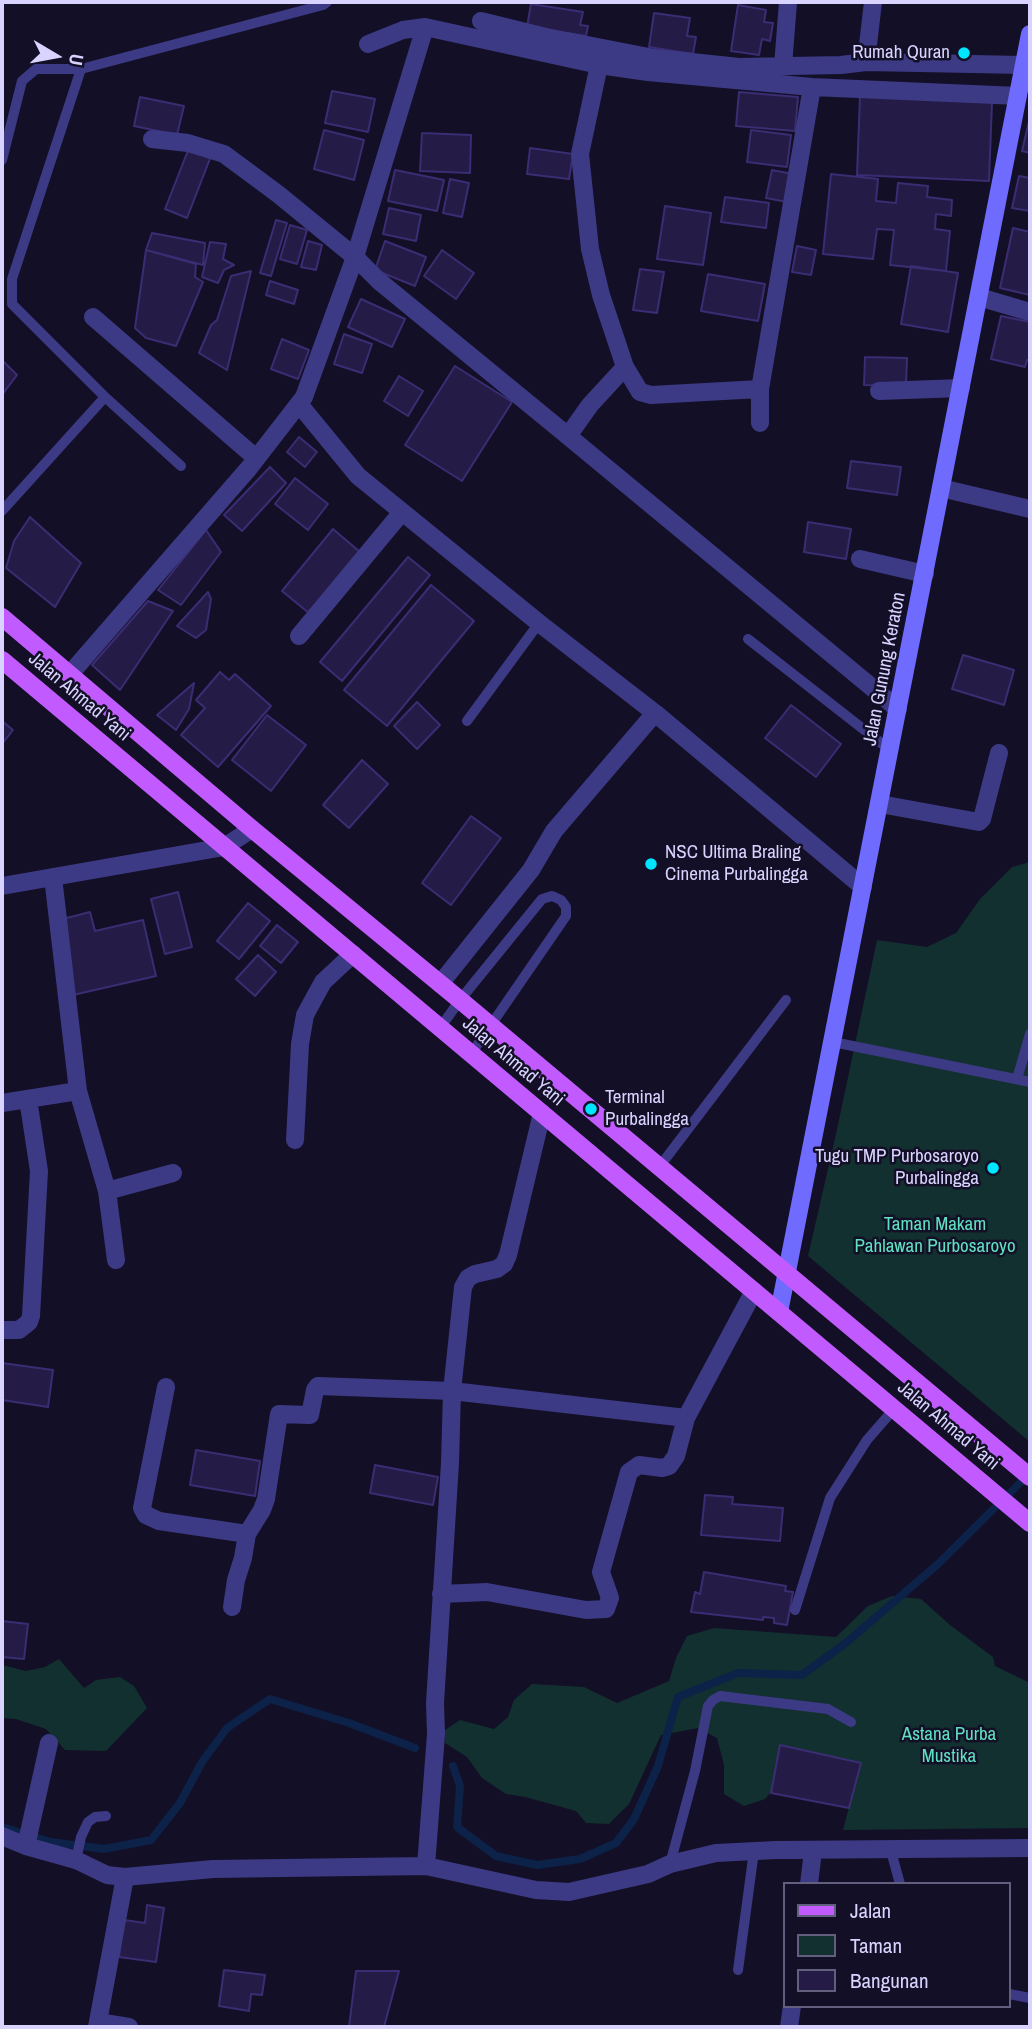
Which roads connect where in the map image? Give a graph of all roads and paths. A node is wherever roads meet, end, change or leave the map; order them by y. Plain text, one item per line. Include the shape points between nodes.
1 (327, 2) edge
2 (788, 2) edge
3 (873, 2) edge
4 (481, 21) dead end
5 (425, 27) junction
6 (1030, 34) edge
7 (369, 44) dead end
8 (866, 62) junction
9 (599, 65) junction
10 (783, 66) junction
11 (81, 69) junction
12 (1022, 80) edge
13 (812, 87) junction
14 (152, 139) dead end
15 (2, 160) edge
16 (355, 257) junction
17 (979, 297) junction
18 (1030, 312) edge
19 (93, 317) dead end
20 (625, 367) junction
21 (961, 388) junction
22 (760, 389) junction
23 (879, 391) dead end
24 (105, 397) junction
25 (299, 404) junction
26 (760, 423) dead end
27 (568, 436) junction
28 (256, 458) junction
29 (181, 466) dead end
30 (941, 488) junction
31 (1030, 509) edge
32 (2, 511) edge
33 (402, 512) junction
34 (860, 559) dead end
35 (925, 574) junction
36 (2, 617) edge
37 (539, 623) junction
38 (299, 636) dead end
39 (748, 639) dead end
40 (2, 660) edge
41 (70, 674) junction
42 (898, 709) junction
43 (655, 713) junction
44 (467, 721) dead end
45 (890, 750) junction
46 (999, 753) dead end
47 (880, 804) junction
48 (251, 829) junction
49 (224, 847) junction
50 (53, 877) junction
51 (2, 886) edge
52 (863, 887) junction
53 (353, 954) junction
54 (440, 984) junction
55 (460, 1000) junction
56 (786, 1000) dead end
57 (491, 1026) junction
58 (440, 1028) junction
59 (1030, 1034) edge
60 (833, 1042) junction
61 (471, 1054) junction
62 (1017, 1079) junction
63 (1030, 1082) edge
64 (78, 1091) junction
65 (28, 1099) junction
66 (2, 1103) edge
67 (542, 1113) junction
68 (295, 1140) dead end
69 (660, 1166) junction
70 (173, 1173) dead end
71 (107, 1191) junction
72 (116, 1260) dead end
73 (788, 1273) junction
74 (754, 1291) junction
75 (779, 1312) junction
76 (2, 1330) edge
77 (166, 1387) dead end
78 (452, 1391) junction
79 (894, 1409) junction
80 (686, 1418) junction
81 (1030, 1477) edge
82 (1030, 1523) edge
83 (247, 1534) junction
84 (441, 1594) junction
85 (232, 1607) dead end
86 (795, 1610) dead end
87 (851, 1722) dead end
88 (49, 1743) dead end
89 (106, 1816) dead end
90 (2, 1836) edge
91 (29, 1837) junction
92 (1030, 1848) edge
93 (754, 1850) junction
94 (813, 1851) junction
95 (891, 1851) junction
96 (77, 1858) junction
97 (670, 1864) junction
98 (426, 1866) junction
99 (125, 1877) junction
100 (809, 1882) edge
101 (899, 1882) edge
102 (738, 1970) dead end
103 (1011, 1994) edge
104 (1030, 1997) edge
105 (792, 2008) edge
106 (97, 2025) edge
107 (129, 2027) edge
108 (789, 2027) edge

1 - 11 lane
2 - 10 street
3 - 8 street
4 - 10 street via 629,55 740,67
5 - 7 street via 403,30
5 - 9 street
5 - 16 street
6 - 12 street, Jalan Gunung Keraton
8 - 10 street
8 - 12 street
9 - 13 street
9 - 20 street via 580,154 590,249
11 - 15 lane via 36,69 22,81
11 - 24 lane via 12,279 12,304
12 - 13 street
12 - 17 street, Jalan Gunung Keraton
13 - 22 street
14 - 16 street via 224,154
16 - 25 street
16 - 27 street
17 - 18 street
17 - 21 street, Jalan Gunung Keraton
19 - 28 street
20 - 22 street via 640,392 651,395
20 - 27 street
21 - 23 street
21 - 30 street, Jalan Gunung Keraton
22 - 26 street
24 - 29 lane
24 - 32 lane
25 - 28 street
25 - 33 street via 358,476
27 - 42 street
28 - 41 street
30 - 31 street
30 - 35 street, Jalan Gunung Keraton
33 - 37 street
33 - 38 street
34 - 35 street
35 - 42 street, Jalan Gunung Keraton
36 - 41 main road, Jalan Ahmad Yani
37 - 43 street
37 - 44 lane
39 - 45 lane
40 - 49 main road, Jalan Ahmad Yani
41 - 48 main road, Jalan Ahmad Yani
42 - 45 street, Jalan Gunung Keraton
43 - 52 street
43 - 54 street via 554,831 531,870
45 - 47 street, Jalan Gunung Keraton
46 - 47 street via 979,822
47 - 52 street, Jalan Gunung Keraton
48 - 49 street
48 - 54 main road, Jalan Ahmad Yani
49 - 50 street
49 - 53 main road, Jalan Ahmad Yani
50 - 51 street
50 - 64 street
52 - 60 street, Jalan Gunung Keraton
53 - 58 main road, Jalan Ahmad Yani
53 - 68 street via 323,982 305,1015
54 - 55 main road, Jalan Ahmad Yani
55 - 57 main road, Jalan Ahmad Yani
55 - 57 lane via 542,899 552,896 561,901 566,916
55 - 58 lane
56 - 69 lane
57 - 61 lane
57 - 69 main road, Jalan Ahmad Yani
58 - 61 main road, Jalan Ahmad Yani
59 - 62 lane
60 - 62 lane
60 - 73 street, Jalan Gunung Keraton
61 - 67 main road, Jalan Ahmad Yani
62 - 63 lane
64 - 65 street
64 - 71 street
65 - 66 street
65 - 76 street via 39,1171 31,1316 19,1330
67 - 74 main road, Jalan Ahmad Yani
67 - 78 street via 504,1264 475,1274 463,1287
69 - 73 main road, Jalan Ahmad Yani
70 - 71 street
71 - 72 street
73 - 75 street, Jalan Gunung Keraton
73 - 81 main road, Jalan Ahmad Yani
74 - 75 main road, Jalan Ahmad Yani
74 - 80 street
75 - 79 main road, Jalan Ahmad Yani
77 - 83 street via 142,1508 159,1521
78 - 80 street
78 - 83 street via 318,1386 310,1415 279,1415 266,1499
78 - 84 street
79 - 82 main road, Jalan Ahmad Yani
79 - 86 lane via 867,1440 830,1498
80 - 84 street via 669,1466 639,1465 629,1472 601,1572 610,1598 606,1609 586,1610 487,1592
83 - 85 street
84 - 98 street
87 - 97 lane via 828,1709 720,1696 713,1700
88 - 91 street
89 - 96 lane via 88,1822
90 - 91 street
91 - 96 street
92 - 95 street
93 - 94 street
93 - 97 street
93 - 102 lane
94 - 95 street
94 - 100 street
95 - 101 lane
96 - 99 street via 107,1875
97 - 98 street via 648,1874 569,1892 536,1890
98 - 99 street via 213,1869
99 - 106 street
103 - 104 lane
105 - 108 street
106 - 107 street

